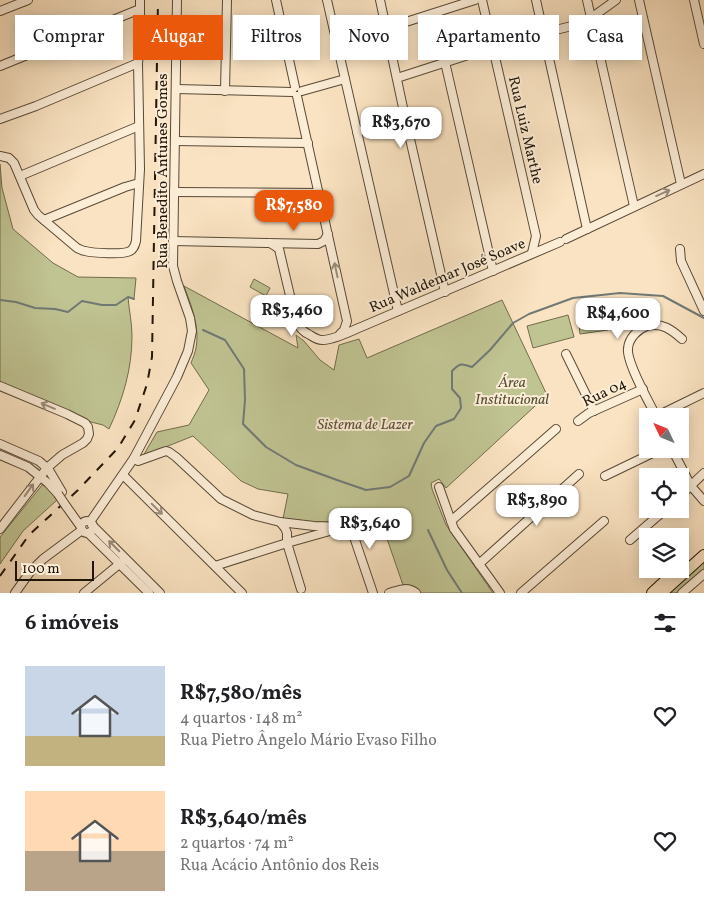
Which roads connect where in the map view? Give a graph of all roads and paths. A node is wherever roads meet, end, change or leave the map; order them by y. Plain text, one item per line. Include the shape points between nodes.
1 (28, 0) edge
2 (140, 0) edge
3 (177, 0) edge
4 (227, 0) edge
5 (276, 0) edge
6 (328, 0) edge
7 (380, 0) edge
8 (476, 0) edge
9 (482, 0) edge
10 (536, 0) edge
11 (587, 0) edge
12 (616, 0) edge
13 (639, 0) edge
14 (694, 0) edge
15 (140, 9) junction
16 (0, 11) edge
17 (384, 15) edge
18 (486, 15) edge
19 (539, 15) edge
20 (590, 15) edge
21 (595, 15) edge
22 (408, 21) edge
23 (704, 44) edge
24 (393, 60) edge
25 (452, 60) edge
26 (496, 60) edge
27 (549, 60) edge
28 (601, 60) edge
29 (446, 62) junction
30 (138, 63) junction
31 (0, 66) edge
32 (397, 78) junction
33 (345, 80) junction
34 (176, 89) junction
35 (225, 90) junction
36 (296, 92) junction
37 (405, 117) junction
38 (0, 119) edge
39 (139, 126) junction
40 (357, 132) junction
41 (175, 141) junction
42 (308, 143) junction
43 (0, 156) edge
44 (704, 174) edge
45 (20, 176) junction
46 (139, 183) junction
47 (681, 184) junction
48 (174, 192) junction
49 (319, 193) junction
50 (634, 206) junction
51 (44, 220) junction
52 (587, 228) junction
53 (328, 234) junction
54 (536, 236) junction
55 (173, 241) junction
56 (270, 243) junction
57 (292, 243) junction
58 (318, 244) junction
59 (544, 249) junction
60 (680, 249) dead end
61 (332, 253) junction
62 (532, 254) junction
63 (282, 259) junction
64 (493, 271) junction
65 (445, 292) junction
66 (702, 304) edge
67 (398, 311) junction
68 (348, 321) junction
69 (361, 327) junction
70 (339, 336) junction
71 (682, 339) dead end
72 (566, 354) dead end
73 (0, 386) edge
74 (643, 389) junction
75 (704, 392) edge
76 (653, 408) edge
77 (673, 408) edge
78 (594, 411) junction
79 (578, 421) dead end
80 (556, 429) dead end
81 (0, 444) edge
82 (0, 455) edge
83 (134, 458) junction
84 (642, 458) edge
85 (677, 458) edge
86 (47, 468) junction
87 (704, 473) edge
88 (580, 474) dead end
89 (123, 475) junction
90 (40, 476) junction
91 (604, 476) dead end
92 (691, 486) junction
93 (439, 488) dead end
94 (60, 493) junction
95 (704, 501) edge
96 (656, 518) edge
97 (604, 521) dead end
98 (280, 522) junction
99 (450, 522) junction
100 (2, 525) edge
101 (86, 526) junction
102 (344, 526) junction
103 (630, 540) dead end
104 (287, 543) junction
105 (704, 546) edge
106 (704, 555) edge
107 (689, 560) edge
108 (123, 561) junction
109 (479, 564) junction
110 (217, 569) junction
111 (670, 578) edge
112 (703, 578) edge
113 (301, 589) dead end
114 (657, 592) edge
115 (15, 593) edge
116 (84, 593) edge
117 (149, 593) edge
118 (160, 593) edge
119 (242, 593) edge
120 (373, 593) edge
121 (389, 593) edge
122 (416, 593) edge
123 (500, 593) edge
124 (521, 593) edge
125 (643, 593) edge
126 (682, 593) edge

1 - 16 street
2 - 15 street
3 - 34 street, Rua Benedito Antunes Gomes
4 - 35 street
5 - 36 street
6 - 33 street
7 - 17 street
8 - 22 street
9 - 18 street, Rua Luiz Marthe
10 - 19 street
11 - 20 street
12 - 21 street
13 - 47 street
14 - 23 street
15 - 30 street
15 - 31 street
24 - 32 street
25 - 29 street
26 - 54 street, Rua Luiz Marthe
27 - 52 street
28 - 50 street
29 - 32 street
29 - 64 street
30 - 38 street
30 - 39 street
32 - 37 street
33 - 36 street
33 - 40 street
34 - 35 street
34 - 41 street, Rua Benedito Antunes Gomes
35 - 36 street
36 - 42 street
37 - 40 street
37 - 65 street
39 - 45 street
39 - 46 street
40 - 67 street
41 - 42 street
41 - 48 street, Rua Benedito Antunes Gomes
42 - 49 street
43 - 45 street via 9,158
44 - 47 street, Rua Waldemar José Soave
45 - 51 street via 34,210
46 - 51 street
46 - 51 street via 136,241 134,247 123,254 77,248
50 -> 47 street, Rua Waldemar José Soave
48 - 49 street
48 - 55 street, Rua Benedito Antunes Gomes
49 - 53 street
50 - 52 street, Rua Waldemar José Soave
52 - 59 street, Rua Waldemar José Soave
53 - 58 street
53 - 61 street
54 - 59 street
54 - 62 street
55 - 56 street
55 - 83 street, Rua Benedito Antunes Gomes via 173,266 192,331 188,352 177,377
56 - 57 street
56 - 63 street, Rua Waldemar José Soave via 279,249
57 - 58 street
57 - 63 street via 283,251
58 - 61 street via 325,245
59 - 62 street, Rua Waldemar José Soave
60 - 66 street via 681,260
68 -> 61 street
62 - 64 street, Rua Waldemar José Soave
63 - 70 street, Rua Waldemar José Soave via 296,321 302,330 322,340
64 - 65 street, Rua Waldemar José Soave
65 - 67 street, Rua Waldemar José Soave
67 - 69 street, Rua Waldemar José Soave
68 - 69 street
68 - 70 street
69 - 70 street, Rua Waldemar José Soave
71 - 74 street via 658,325 645,327 634,335 629,343 628,356
72 - 78 street
86 -> 73 street via 87,439 89,434 85,423
74 - 76 street
74 - 78 street, Rua 04
75 - 77 street
78 - 79 street, Rua 04
80 - 99 street
81 - 86 street via 39,461
82 - 90 street
83 - 89 street, Rua Benedito Antunes Gomes
83 - 98 street via 138,461 169,452 221,499 253,515
84 - 91 street
85 - 92 street
86 - 90 street
86 - 94 street
87 - 92 street
88 - 109 street
89 - 101 street, Rua Benedito Antunes Gomes
89 -> 110 street
90 - 94 street
100 -> 90 street
92 - 95 street
93 - 99 street
94 - 101 street, bridge via 74,520
96 - 103 street
97 - 124 street
98 - 102 street
98 - 104 street via 286,528
99 - 109 street
101 - 108 street
101 - 115 street, Rua Benedito Antunes Gomes via 43,559
102 - 104 street
102 - 120 street via 353,534
104 - 110 street
104 - 113 street
105 - 107 main road
106 - 114 main road
108 - 116 street
108 - 117 street
108 - 118 street
109 - 123 street
110 - 119 street
111 - 114 main road
112 - 126 street
114 - 125 main road via 649,590
121 - 122 street via 408,588

